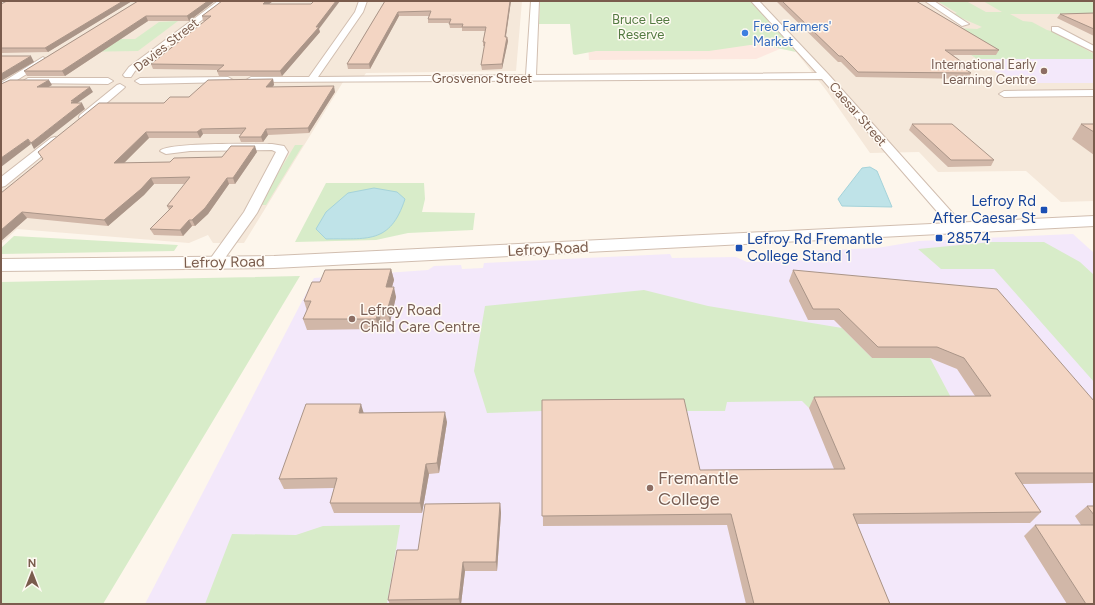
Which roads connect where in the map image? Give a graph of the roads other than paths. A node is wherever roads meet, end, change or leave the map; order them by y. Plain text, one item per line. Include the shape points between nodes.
1 (223, 1) edge
2 (363, 1) edge
3 (535, 1) edge
4 (756, 1) edge
5 (929, 1) edge
6 (965, 24) dead end
7 (1055, 29) dead end
8 (1094, 50) edge
9 (31, 57) edge
10 (128, 75) junction
11 (825, 76) junction
12 (531, 78) junction
13 (311, 80) junction
14 (11, 81) junction
15 (108, 81) junction
16 (140, 81) junction
17 (1, 87) edge
18 (120, 87) junction
19 (1094, 93) edge
20 (1004, 94) dead end
21 (78, 121) edge
22 (66, 131) edge
23 (166, 151) dead end
24 (1, 183) edge
25 (1094, 214) edge
26 (1094, 221) edge
27 (954, 224) junction
28 (217, 258) junction
29 (1, 260) edge
30 (1, 265) edge

1 - 10 street, Davies Street via 132,69
2 - 13 street via 359,12
3 - 12 street
4 - 11 street, Caesar Street
5 - 6 street
7 - 8 street
9 - 14 street via 48,57
10 - 15 street
10 - 16 street via 138,75 142,78
11 - 12 street, Grosvenor Street
11 - 27 street, Caesar Street
12 - 13 street, Grosvenor Street
13 - 16 street, Grosvenor Street
14 - 15 street
14 - 17 street
15 - 18 street via 107,84
16 - 18 street
18 - 21 street
19 - 20 street
22 - 24 street
23 - 28 street via 190,148 272,147 280,148 282,152 250,213
25 - 27 street, Lefroy Road
26 - 27 street, Lefroy Road
27 - 28 street, Lefroy Road via 290,261
28 - 29 street, Lefroy Road
28 - 30 street, Lefroy Road

